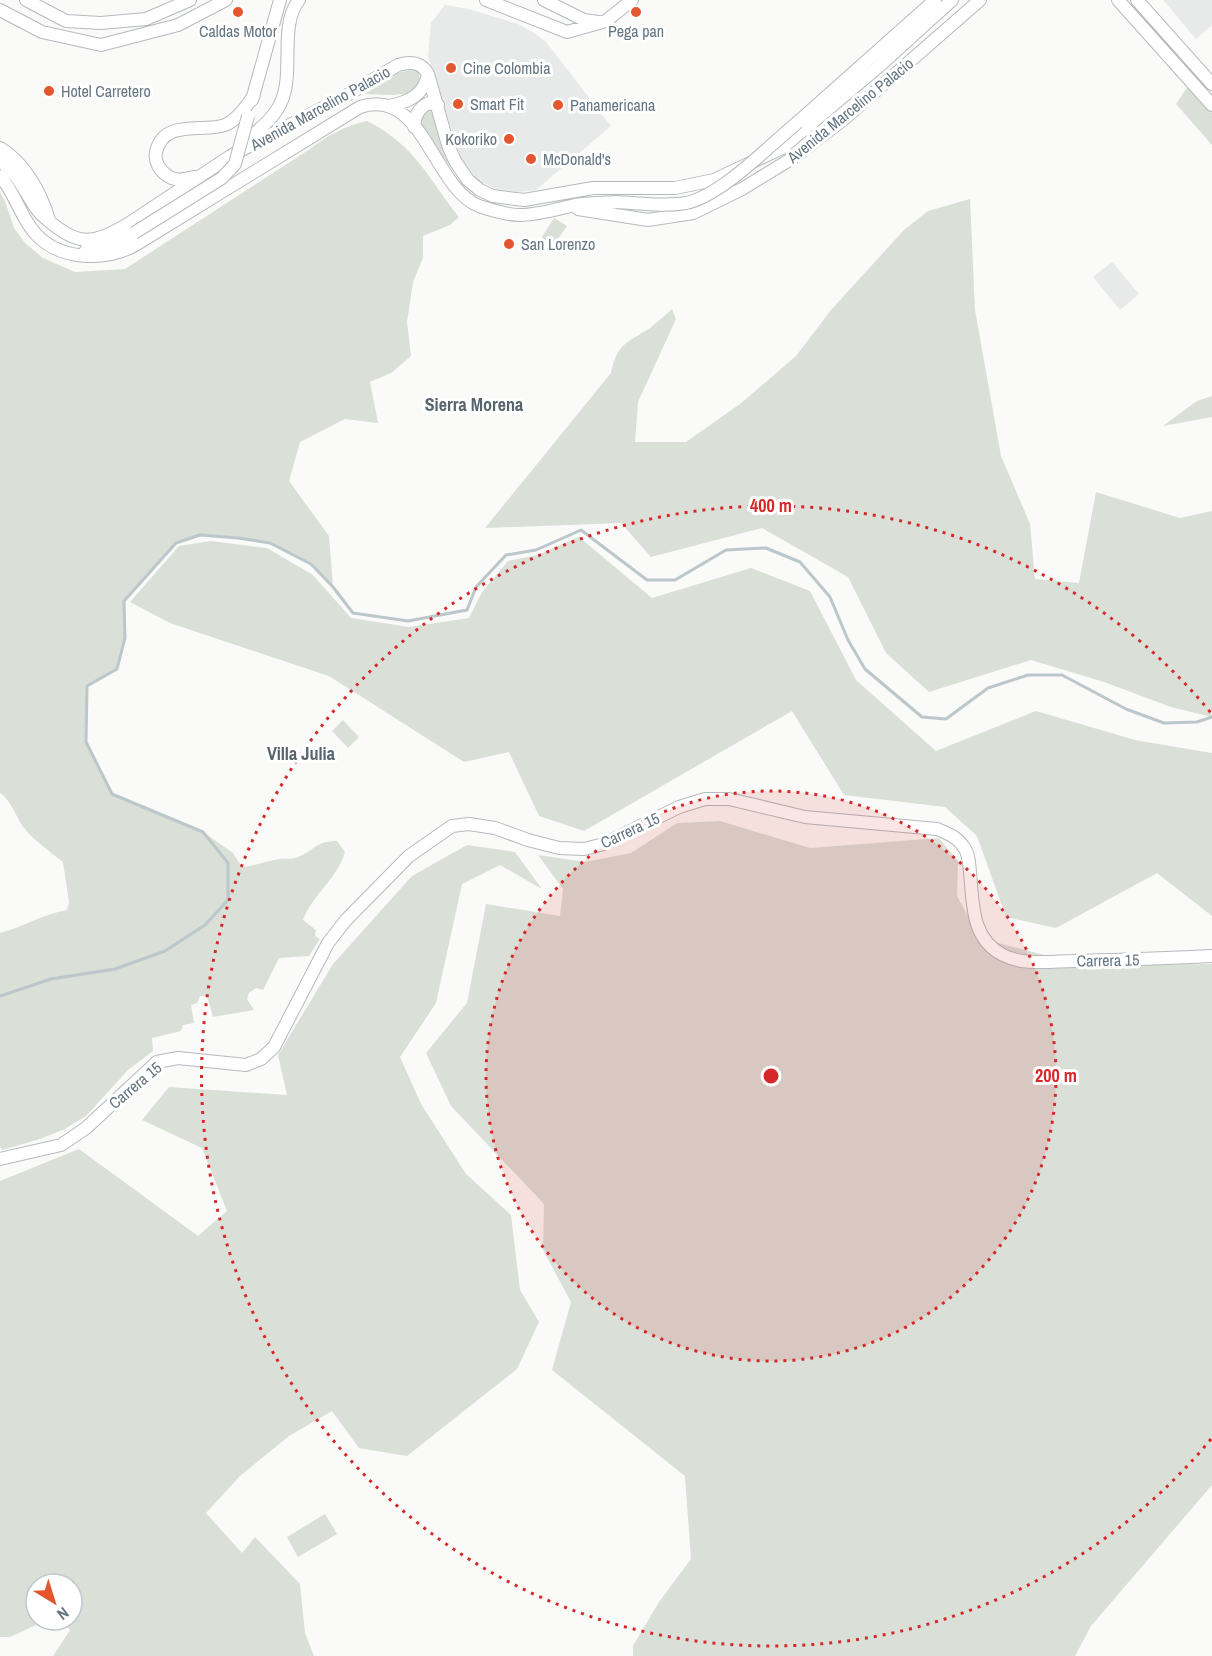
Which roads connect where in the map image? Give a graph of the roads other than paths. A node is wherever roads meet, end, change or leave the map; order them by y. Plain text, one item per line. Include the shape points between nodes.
1 (26, 0) edge
2 (190, 0) edge
3 (226, 0) edge
4 (280, 0) edge
5 (299, 0) edge
6 (486, 0) edge
7 (544, 0) edge
8 (632, 0) edge
9 (935, 0) edge
10 (952, 0) edge
11 (960, 0) edge
12 (980, 0) edge
13 (1118, 0) edge
14 (1137, 0) edge
15 (0, 10) edge
16 (606, 21) junction
17 (877, 68) junction
18 (428, 74) junction
19 (1212, 84) edge
20 (254, 95) junction
21 (438, 105) junction
22 (1212, 105) edge
23 (389, 106) junction
24 (414, 128) junction
25 (0, 148) edge
26 (232, 155) junction
27 (0, 161) edge
28 (204, 174) junction
29 (0, 176) edge
30 (569, 207) junction
31 (50, 221) junction
32 (70, 253) junction
33 (1212, 956) edge
34 (0, 1159) edge

1 - 2 main road via 66,21 101,24 146,19
3 - 15 main road via 178,25 101,45 42,32
4 - 20 main road
5 - 26 main road via 289,31 282,99 269,120
6 - 16 main road via 567,32
7 - 16 main road via 584,20
8 - 16 main road
9 - 30 main road, Avenida Marcelino Palacio, bridge via 798,122 726,183 704,196 687,203 616,202
10 - 17 main road, Avenida Marcelino Palacio
11 - 17 main road, Avenida Marcelino Palacio
12 - 30 main road, Avenida Marcelino Palacio via 845,118 796,156 742,189 693,213 648,220
13 - 22 main road
14 - 19 main road
17 - 21 main road, Avenida Marcelino Palacio via 782,148 714,180 675,188 593,188 524,200 493,196 468,180 455,161
18 - 21 main road, Avenida Marcelino Palacio
18 - 23 main road via 423,90 414,98
18 - 26 main road, Avenida Marcelino Palacio via 417,63 398,65
20 - 28 main road via 224,126 178,130 158,147 157,165 171,179
20 - 32 main road, bridge via 232,169 222,178 134,232 105,246
21 - 24 main road via 422,106
23 - 24 main road, Avenida Marcelino Palacio via 405,116
23 - 32 main road, Avenida Marcelino Palacio via 360,107 128,249 108,256
24 - 30 main road, Avenida Marcelino Palacio via 457,189 478,205 520,215
25 - 31 main road via 25,170
26 - 28 main road, Avenida Marcelino Palacio
27 - 31 main road, Avenida Marcelino Palacio
28 - 31 main road, Avenida Marcelino Palacio via 106,236 75,238
29 - 32 main road, Avenida Marcelino Palacio via 35,234 54,248
33 - 34 main road, Carrera 15 via 1021,961 1004,956 987,945 975,919 964,846 937,829 806,817 729,799 705,799 679,807 604,844 584,849 538,843 495,828 452,826 409,856 346,920 328,943 274,1047 261,1059 246,1065 178,1058 158,1062 86,1128 61,1145

